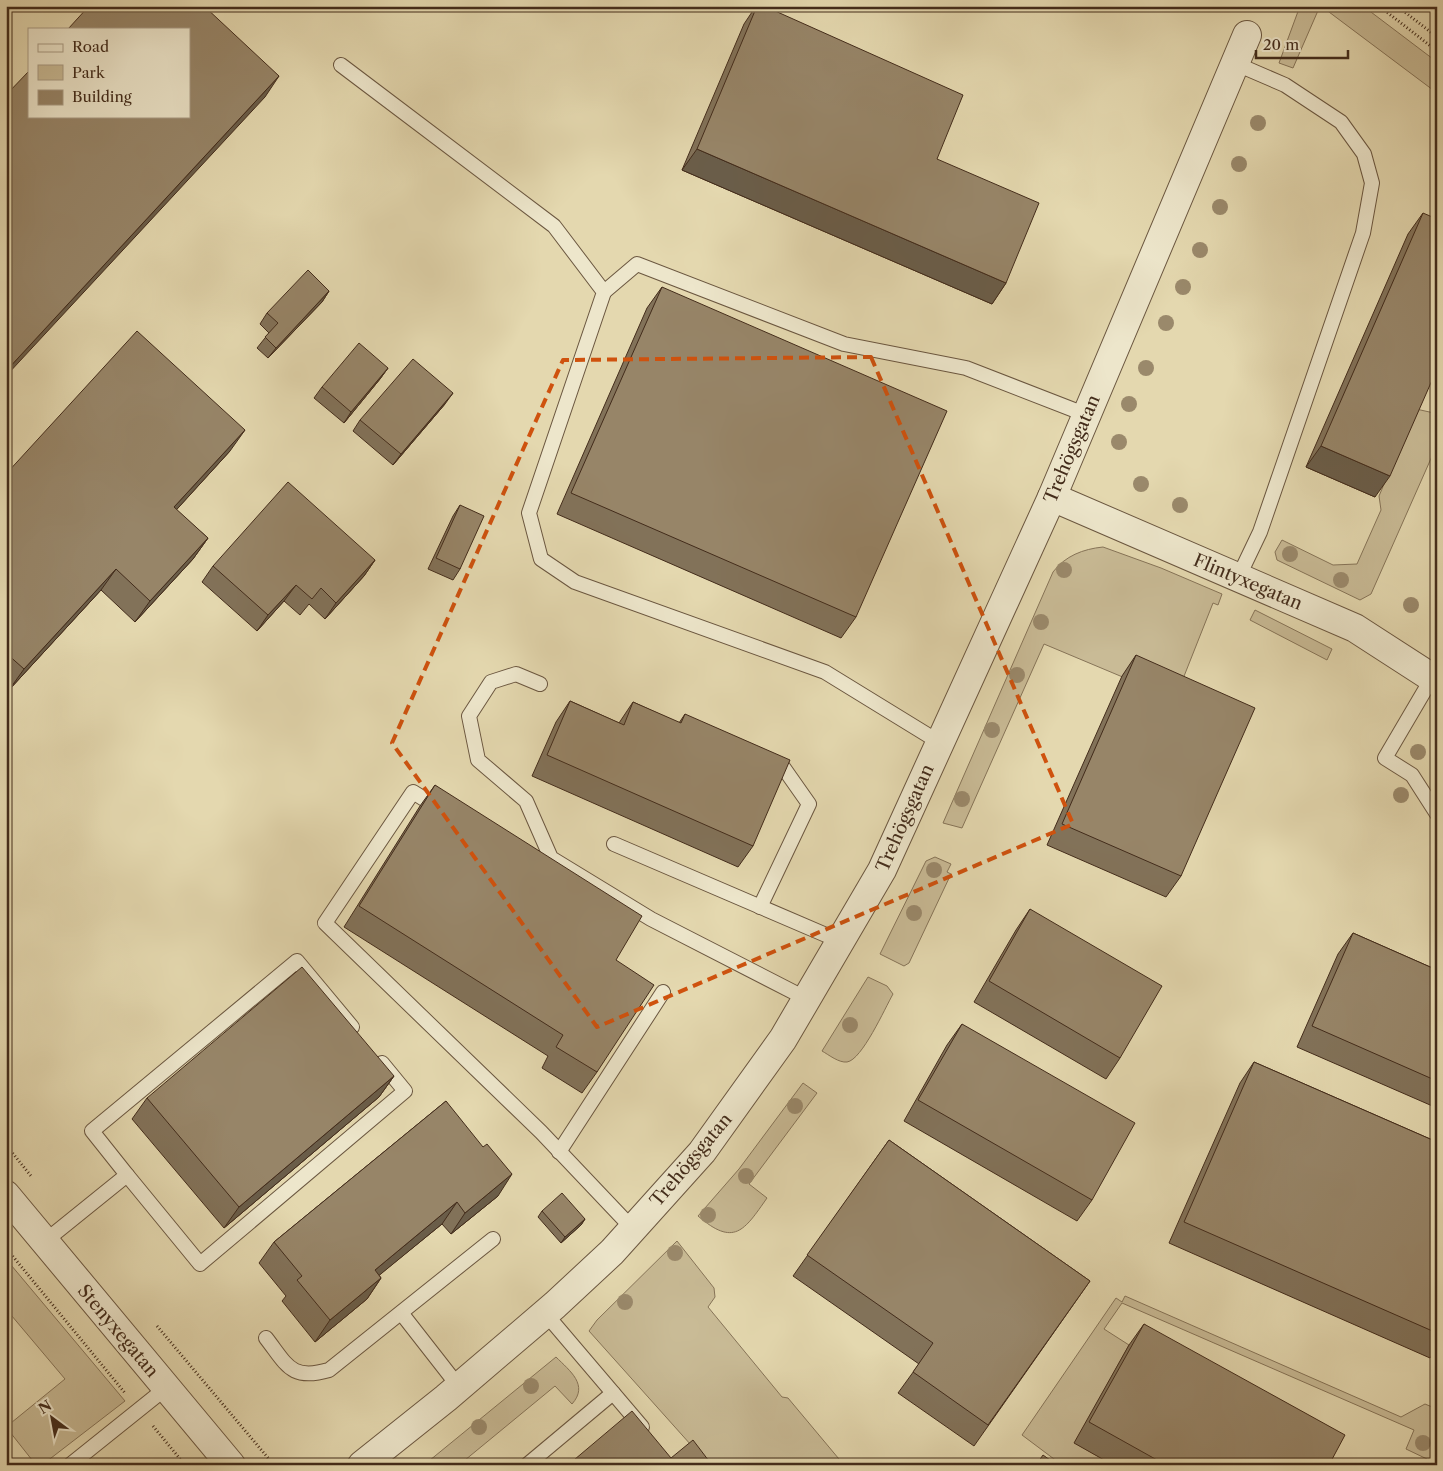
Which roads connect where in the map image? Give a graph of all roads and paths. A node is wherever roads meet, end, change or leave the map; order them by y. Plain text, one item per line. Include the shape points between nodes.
1 (1379, 6) edge
2 (1396, 6) edge
3 (1247, 34) dead end
4 (1437, 37) edge
5 (1437, 51) edge
6 (1234, 63) junction
7 (341, 65) dead end
8 (604, 292) junction
9 (1087, 415) junction
10 (1052, 497) junction
11 (1238, 578) junction
12 (1434, 679) edge
13 (540, 684) dead end
14 (939, 742) junction
15 (759, 757) edge
16 (1437, 814) edge
17 (453, 818) edge
18 (614, 844) dead end
19 (760, 907) junction
20 (840, 941) junction
21 (663, 992) dead end
22 (806, 999) junction
23 (361, 1037) edge
24 (374, 1053) edge
25 (559, 1152) junction
26 (127, 1175) junction
27 (6, 1195) edge
28 (633, 1229) junction
29 (493, 1239) dead end
30 (44, 1242) junction
31 (6, 1248) edge
32 (545, 1313) junction
33 (402, 1314) junction
34 (266, 1338) dead end
35 (459, 1387) junction
36 (166, 1388) junction
37 (613, 1393) junction
38 (139, 1409) junction
39 (650, 1438) edge
40 (70, 1465) edge
41 (185, 1465) edge
42 (231, 1465) edge
43 (362, 1465) edge
44 (526, 1465) edge

1 - 5 path
2 - 4 path
3 - 6 street, Trehögsgatan
6 - 9 street, Trehögsgatan
6 - 11 lane via 1285,86 1341,122 1364,154 1372,183 1363,233 1260,532
7 - 8 lane via 554,226
8 - 9 lane via 638,264 844,344 966,368
8 - 14 lane via 529,513 541,559 575,582 825,672
9 - 10 street, Trehögsgatan
10 - 11 street, Flintyxegatan
10 - 14 street, Trehögsgatan
11 - 12 street, Flintyxegatan via 1354,628
12 - 16 lane via 1385,758 1412,775
13 - 22 lane via 516,674 491,682 470,716 478,760 526,800 551,858 651,919
14 - 20 street, Trehögsgatan via 882,870
15 - 19 lane via 783,767 809,804
17 - 25 lane via 412,792 325,923
18 - 19 lane
19 - 20 lane
20 - 22 street, Trehögsgatan
21 - 25 lane
22 - 28 street, Trehögsgatan via 784,1039 702,1152
23 - 26 lane via 297,961 92,1131
24 - 26 lane via 405,1091 200,1264
25 - 28 lane
26 - 30 lane
27 - 30 street, Stenyxegatan
28 - 32 street, Trehögsgatan
29 - 33 lane
30 - 36 street, Stenyxegatan
31 - 38 path
32 - 35 street, Trehögsgatan
32 - 37 lane
33 - 34 lane via 339,1364 316,1373 304,1375 294,1370
33 - 35 lane
35 - 43 street, Trehögsgatan
36 - 38 lane
36 - 42 street, Stenyxegatan
37 - 39 lane
37 - 44 lane
38 - 40 lane
38 - 41 path

